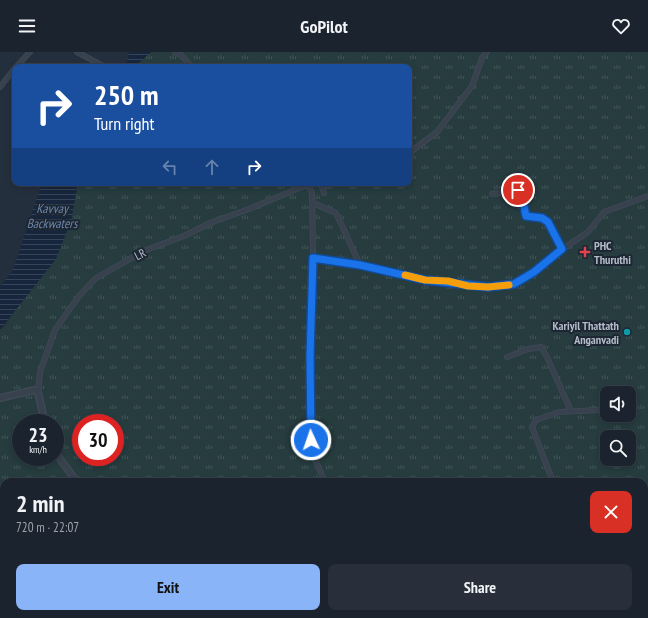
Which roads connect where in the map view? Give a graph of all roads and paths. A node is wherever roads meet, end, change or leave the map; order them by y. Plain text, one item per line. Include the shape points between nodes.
1 (30, 52) edge
2 (76, 52) edge
3 (175, 52) edge
4 (487, 52) edge
5 (20, 64) edge
6 (99, 64) edge
7 (189, 64) edge
8 (12, 73) edge
9 (0, 87) edge
10 (412, 151) edge
11 (302, 186) edge
12 (310, 186) edge
13 (322, 186) edge
14 (324, 192) dead end
15 (492, 194) dead end
16 (648, 196) edge
17 (313, 203) junction
18 (562, 249) junction
19 (313, 258) junction
20 (360, 265) junction
21 (507, 357) dead end
22 (38, 392) junction
23 (0, 398) edge
24 (600, 410) edge
25 (571, 411) junction
26 (43, 414) edge
27 (64, 465) edge
28 (73, 478) edge
29 (323, 478) edge
30 (551, 478) edge

1 - 5 street
2 - 6 street
3 - 7 street
4 - 10 street via 482,58 472,86 437,132
8 - 9 street
11 - 22 street, LR via 146,250 96,278 79,296 55,330 40,372
12 - 17 street
13 - 14 street
15 - 18 street via 518,190 526,216 542,218 548,222
16 - 18 street via 604,212 588,232
17 - 19 street
17 - 20 street via 336,213
18 - 20 street via 534,272 514,284 488,287 425,280
19 - 20 street
19 - 29 street via 310,426 313,455
21 - 25 street via 541,347
22 - 23 street via 34,390
22 - 26 street
24 - 25 street
25 - 30 street via 559,412 536,420 532,428
27 - 28 street

